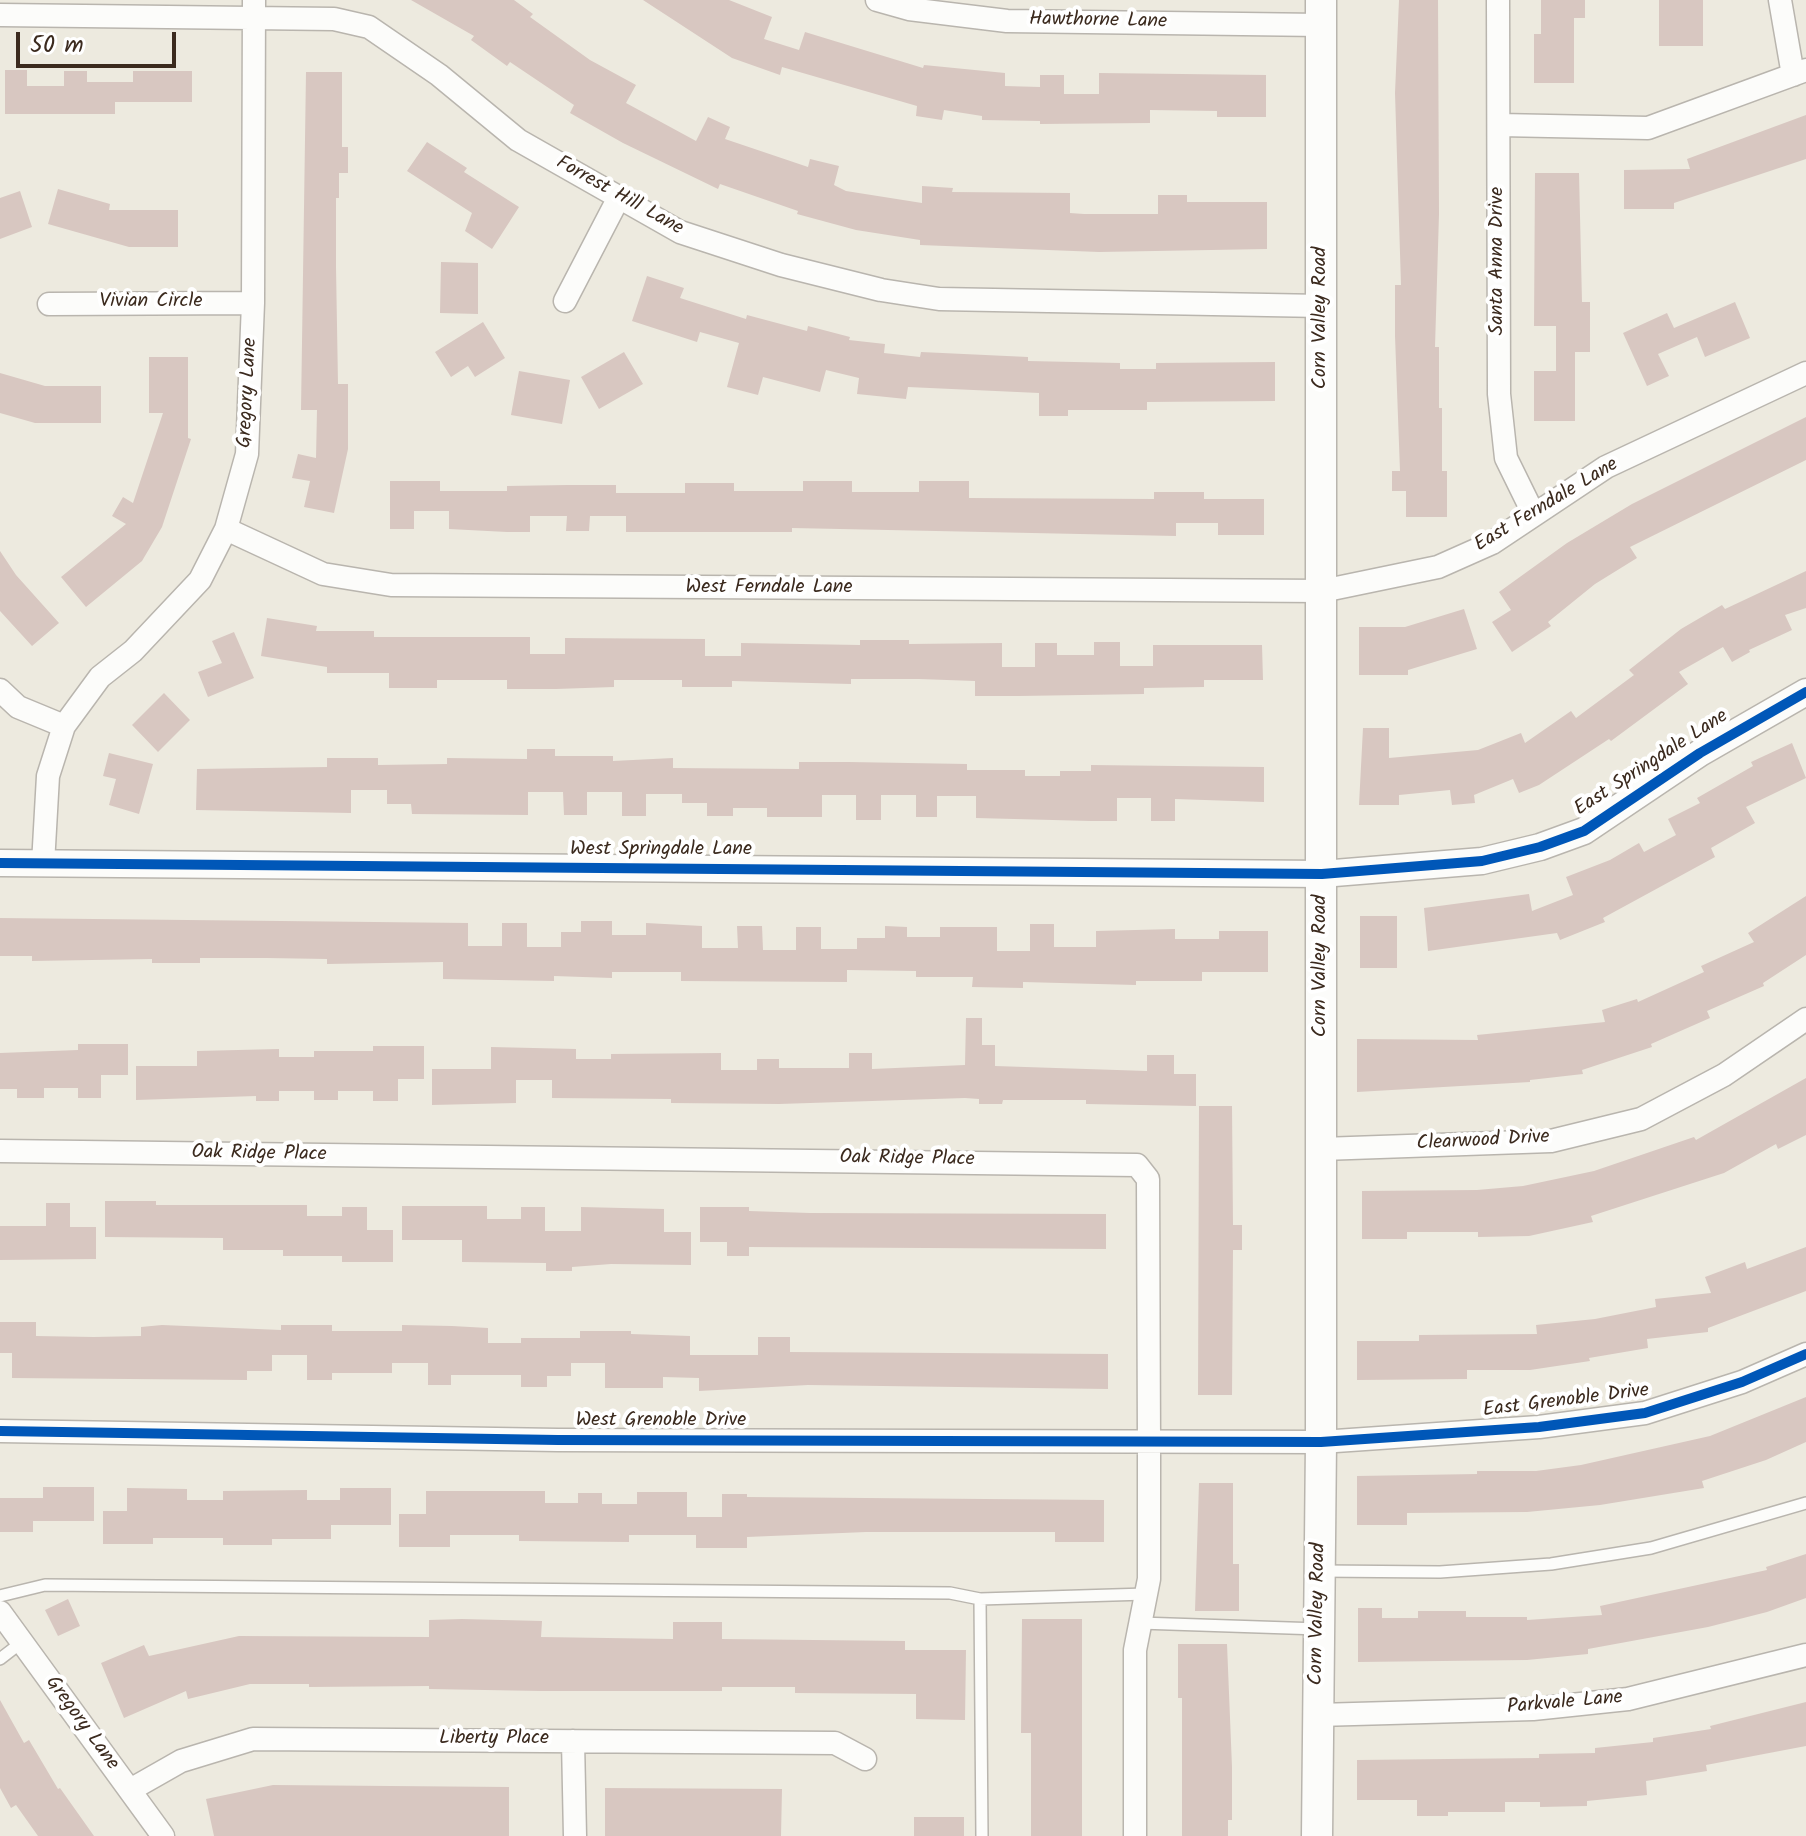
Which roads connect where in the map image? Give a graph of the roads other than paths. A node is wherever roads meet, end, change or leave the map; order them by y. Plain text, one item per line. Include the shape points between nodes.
1 (877, 0) edge
2 (1498, 0) edge
3 (1780, 0) edge
4 (254, 8) edge
5 (1321, 12) edge
6 (0, 15) edge
7 (1799, 73) edge
8 (1500, 125) junction
9 (618, 199) junction
10 (565, 301) dead end
11 (253, 303) junction
12 (49, 304) dead end
13 (1322, 306) junction
14 (1806, 373) edge
15 (1534, 515) junction
16 (226, 529) junction
17 (1322, 591) junction
18 (0, 690) edge
19 (1806, 692) edge
20 (64, 726) junction
21 (0, 863) edge
22 (43, 864) junction
23 (1322, 874) junction
24 (1806, 1019) edge
25 (1322, 1149) junction
26 (0, 1151) edge
27 (1806, 1354) edge
28 (0, 1431) edge
29 (1321, 1442) junction
30 (1149, 1443) junction
31 (1806, 1503) edge
32 (1320, 1571) junction
33 (1146, 1594) junction
34 (0, 1596) edge
35 (980, 1599) junction
36 (0, 1612) edge
37 (1140, 1623) junction
38 (1319, 1629) junction
39 (22, 1642) junction
40 (1806, 1655) edge
41 (0, 1659) edge
42 (1318, 1715) junction
43 (573, 1741) junction
44 (865, 1759) dead end
45 (130, 1790) junction
46 (163, 1836) edge
47 (575, 1836) edge
48 (982, 1836) edge
49 (1135, 1836) edge
50 (1317, 1836) edge

1 - 5 street, Hawthorne Lane via 1007,21
2 - 8 street, Santa Anna Drive
3 - 7 street
4 - 6 street, Forrest Hill Lane
4 - 9 street, Forrest Hill Lane via 369,27 439,75 518,140
4 - 11 street, Gregory Lane
5 - 13 main road, Corn Valley Road
7 - 8 street via 1648,128
8 - 15 street, Santa Anna Drive via 1499,394 1506,458
9 - 10 street
9 - 13 street, Forrest Hill Lane via 680,232 781,265 925,297
11 - 12 street, Vivian Circle
11 - 16 street, Gregory Lane via 247,454
13 - 17 main road, Corn Valley Road
14 - 15 street, East Ferndale Lane via 1606,467
15 - 17 street, East Ferndale Lane via 1492,543 1438,567
16 - 17 street, West Ferndale Lane via 323,574 391,585
16 - 20 street, Gregory Lane via 200,580 133,651 100,677
17 - 23 main road, Corn Valley Road
18 - 20 street via 18,707
19 - 23 street, East Springdale Lane via 1700,753 1584,831 1482,861
20 - 22 street, Gregory Lane via 48,776
21 - 22 street, West Springdale Lane
22 - 23 street, West Springdale Lane
23 - 25 main road, Corn Valley Road
24 - 25 street, Clearwood Drive via 1724,1075 1641,1119 1551,1141
25 - 29 main road, Corn Valley Road
26 - 30 street, Oak Ridge Place via 1137,1165 1148,1179
27 - 29 street, East Grenoble Drive via 1742,1382 1645,1413 1539,1427
28 - 30 street, West Grenoble Drive
29 - 30 street, West Grenoble Drive
29 - 32 main road, Corn Valley Road
30 - 33 street, Oak Ridge Place
31 - 32 lane via 1651,1548 1551,1564 1440,1572
32 - 38 main road, Corn Valley Road
33 - 35 lane
33 - 37 street, Oak Ridge Place
34 - 35 lane via 45,1585 950,1593
35 - 48 lane
36 - 39 street, Gregory Lane
37 - 38 lane
37 - 49 street, Oak Ridge Place via 1135,1650
38 - 42 main road, Corn Valley Road
39 - 41 lane
39 - 45 street, Gregory Lane
40 - 42 street, Parkvale Lane via 1628,1699 1533,1709
42 - 50 main road, Corn Valley Road
43 - 44 street, Liberty Place via 835,1743
43 - 45 street, Liberty Place via 253,1739 181,1761
43 - 47 street
45 - 46 street, Gregory Lane

